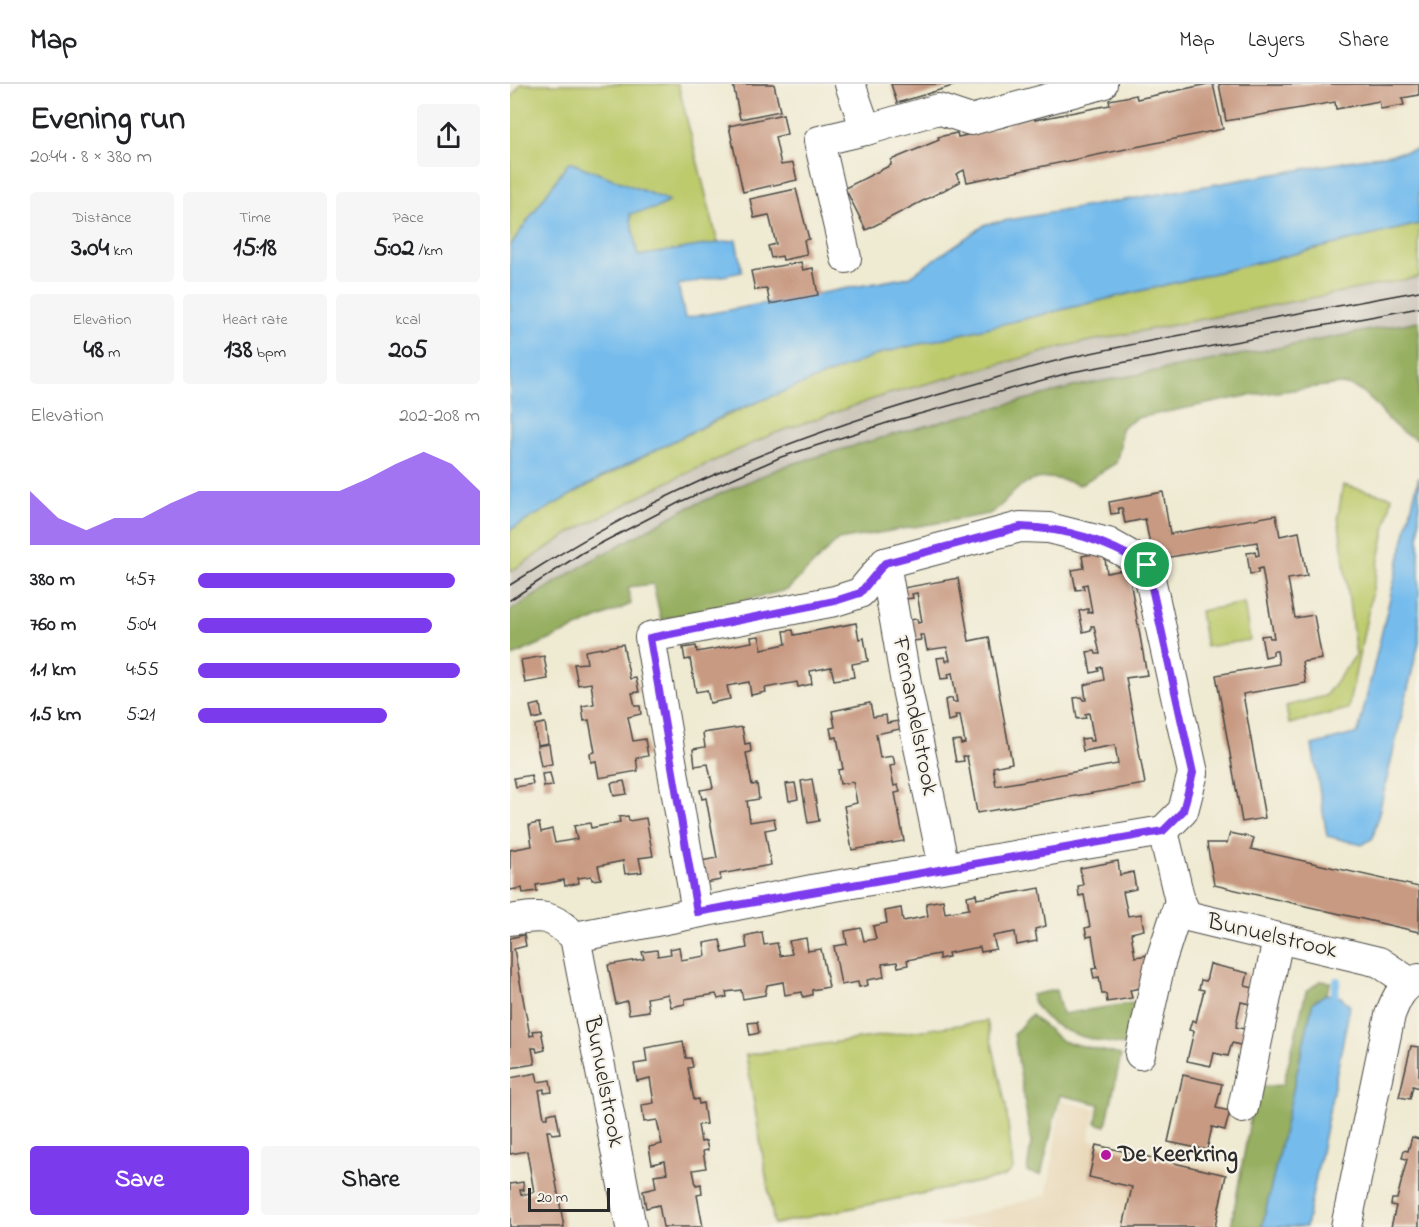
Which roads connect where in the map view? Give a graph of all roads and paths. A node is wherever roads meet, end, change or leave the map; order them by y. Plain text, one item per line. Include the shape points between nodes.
1 (850, 84) edge
2 (1102, 84) edge
3 (866, 130) junction
4 (846, 258) dead end
5 (885, 563) junction
6 (1163, 831) junction
7 (944, 867) junction
8 (1180, 901) junction
9 (697, 912) junction
10 (510, 920) edge
11 (575, 937) junction
12 (1278, 939) junction
13 (1414, 981) edge
14 (1140, 1054) dead end
15 (1243, 1108) dead end
16 (631, 1227) edge
17 (1346, 1227) edge

1 - 3 street
2 - 3 street via 970,120 939,109
3 - 4 street via 819,141
5 - 6 street via 1020,527 1049,528 1108,543 1147,565 1193,773 1183,811
5 - 7 street, Fernandelstrook
5 - 9 street via 860,593 835,601 650,630
6 - 7 street
6 - 8 street, Bunuelstrook
7 - 9 street
8 - 12 street, Bunuelstrook via 1187,916
8 - 14 street via 1160,963
9 - 11 street
10 - 11 street via 539,915 561,924
11 - 16 street, Bunuelstrook
12 - 13 street, Bunuelstrook via 1379,962
12 - 15 street
13 - 17 street via 1396,998 1390,1015

